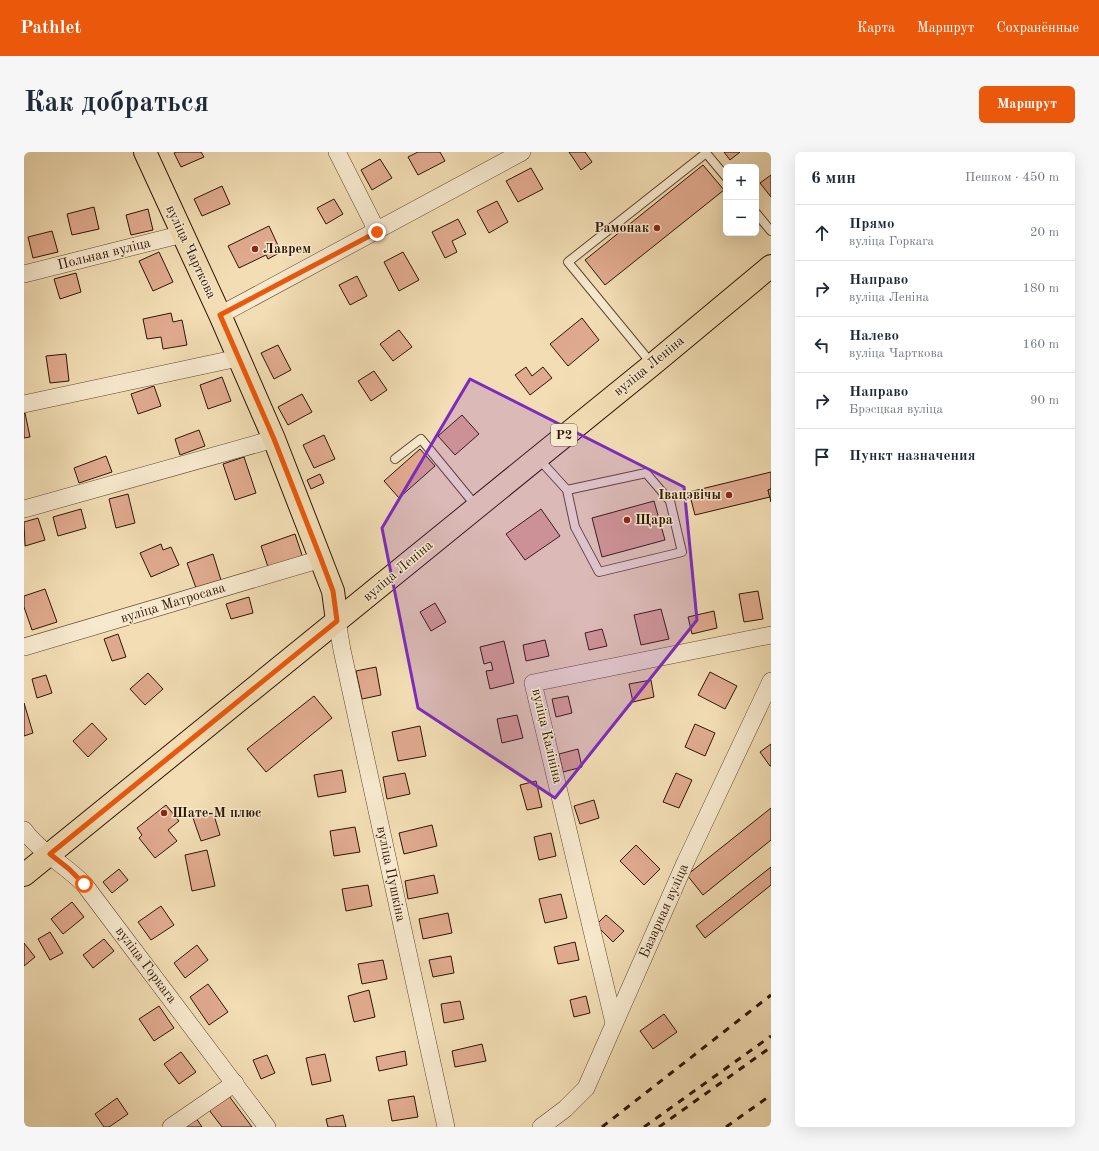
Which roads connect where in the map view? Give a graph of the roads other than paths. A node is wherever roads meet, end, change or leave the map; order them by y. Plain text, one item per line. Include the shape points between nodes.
1 (145, 152) edge
2 (337, 152) edge
3 (522, 152) edge
4 (723, 173) edge
5 (759, 217) edge
6 (771, 231) edge
7 (377, 232) junction
8 (183, 234) junction
9 (771, 266) edge
10 (24, 274) edge
11 (220, 315) junction
12 (238, 358) junction
13 (652, 365) junction
14 (24, 404) edge
15 (274, 439) junction
16 (538, 457) junction
17 (395, 459) dead end
18 (567, 490) junction
19 (476, 506) junction
20 (24, 509) edge
21 (321, 559) junction
22 (337, 621) junction
23 (771, 635) edge
24 (24, 647) edge
25 (771, 681) edge
26 (767, 697) edge
27 (24, 830) edge
28 (50, 854) junction
29 (24, 875) edge
30 (614, 1023) junction
31 (235, 1083) junction
32 (171, 1127) edge
33 (267, 1127) edge
34 (446, 1127) edge
35 (541, 1127) edge

1 - 8 main road, вуліца Чарткова
2 - 7 street
3 - 7 street
4 - 13 lane via 706,153 568,262
5 - 6 lane
7 - 11 street
8 - 10 street, Польная вуліца
8 - 11 main road, вуліца Чарткова
9 - 13 main road, вуліца Леніна / Р2
11 - 12 main road, вуліца Чарткова
12 - 14 street
12 - 15 main road, вуліца Чарткова
13 - 16 main road, вуліца Леніна / Р2
15 - 20 street
15 - 21 main road, вуліца Чарткова
16 - 18 lane
16 - 19 main road, вуліца Леніна / Р2
17 - 19 lane via 421,439
18 - 18 lane via 646,473 670,501 682,552 598,572 575,527
19 - 22 main road, вуліца Леніна / Р2
21 - 22 main road, вуліца Чарткова via 333,591
21 - 24 street, вуліца Матросава
22 - 28 main road, вуліца Леніна / Р2
22 - 34 street, вуліца Пушкіна
23 - 30 street, вуліца Калініна via 533,682
25 - 26 street, Базарная вуліца
26 - 30 street, Базарная вуліца via 686,861
27 - 28 street, вуліца Горкага via 30,839
28 - 29 main road, вуліца Леніна / Р2
28 - 31 street, вуліца Горкага via 84,884
30 - 35 street, Базарная вуліца via 586,1088 565,1109
31 - 32 street
31 - 33 street, вуліца Горкага

